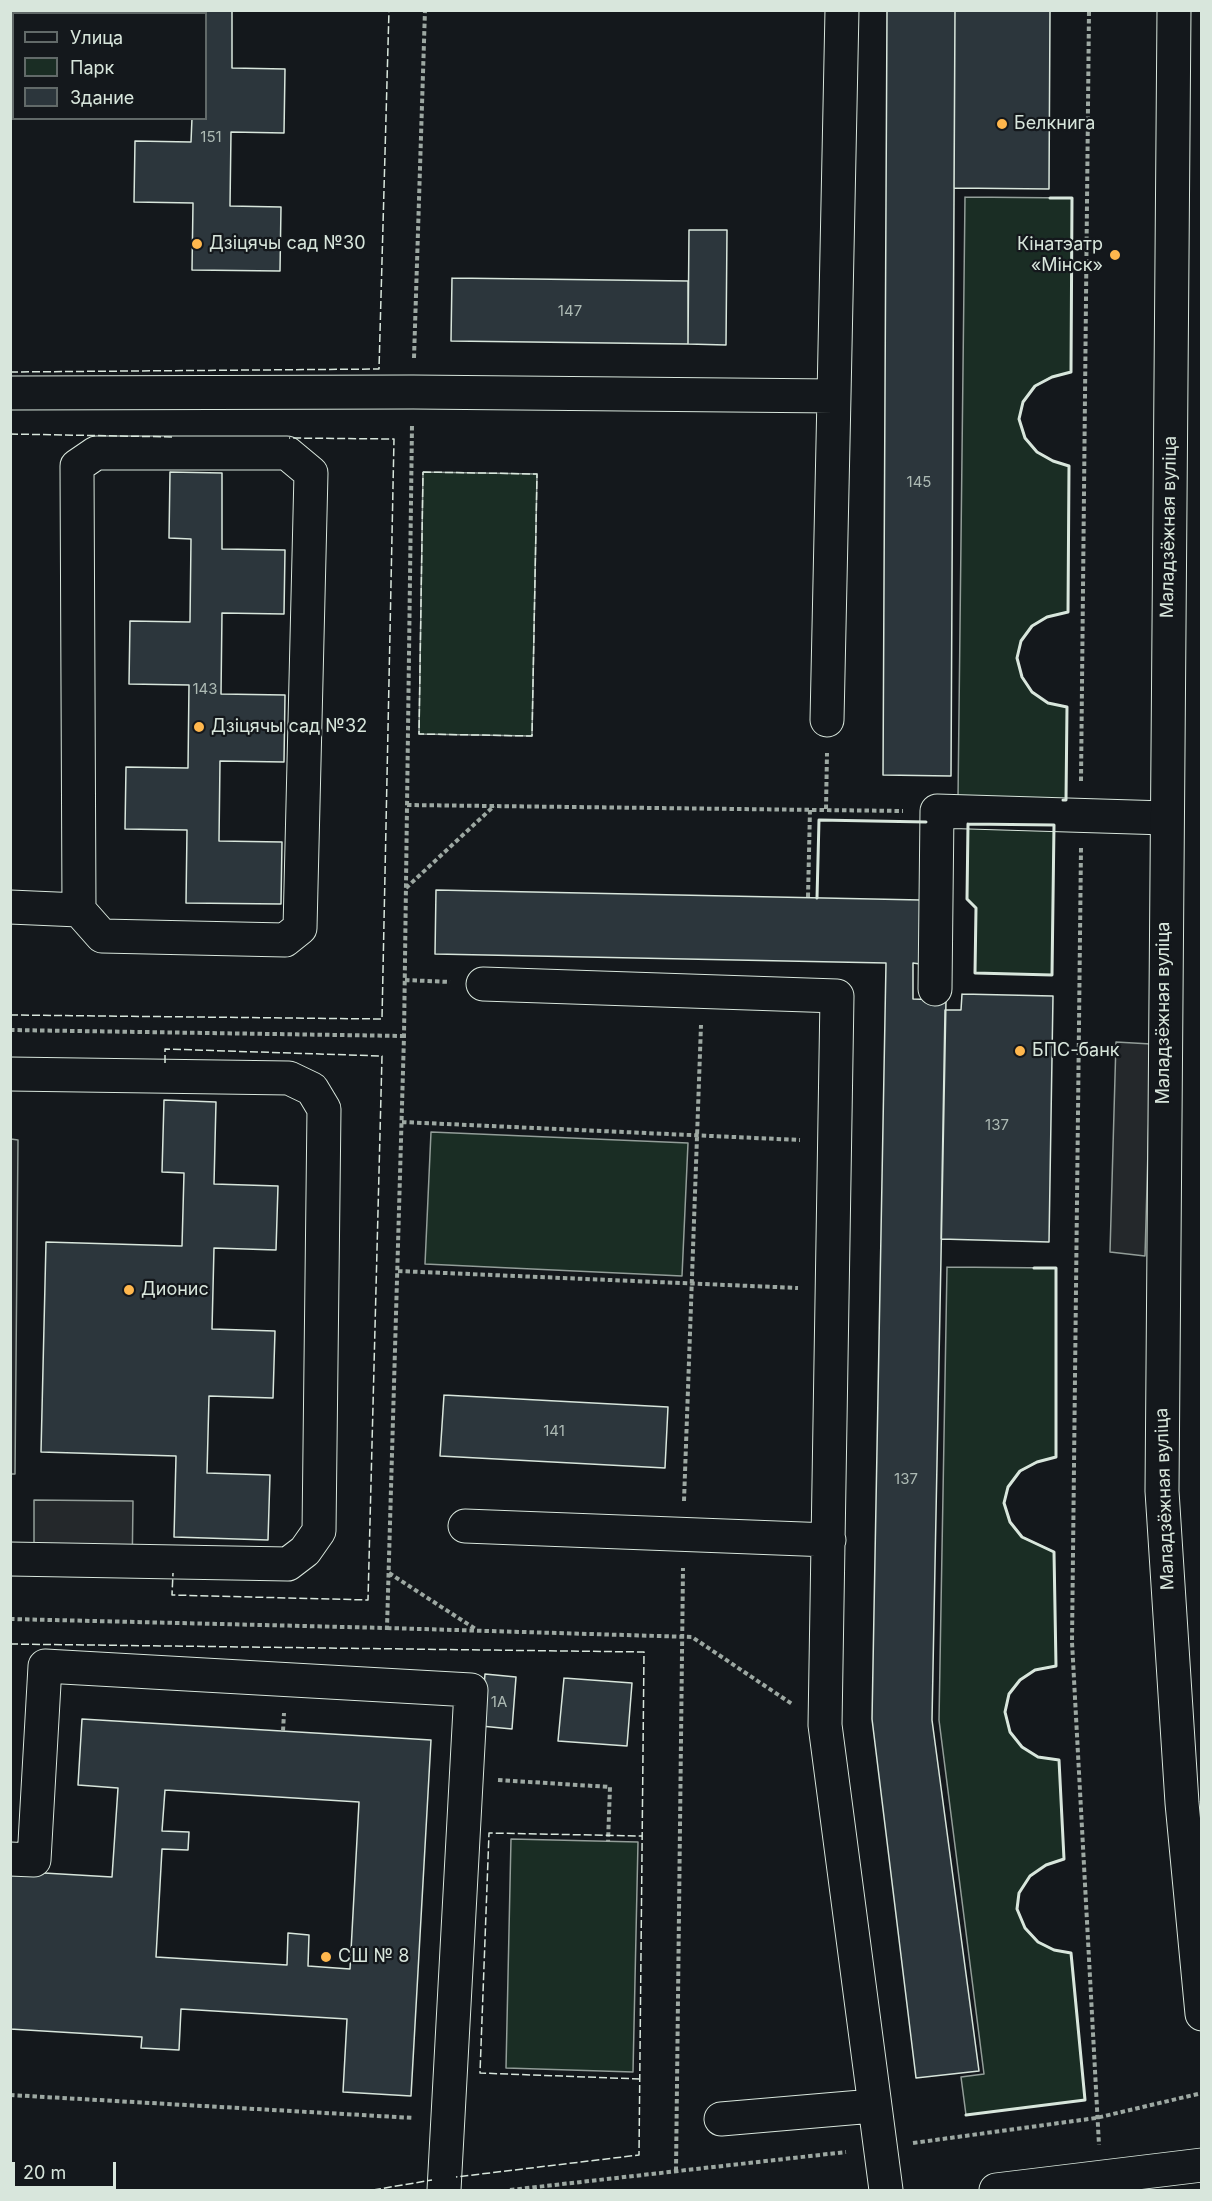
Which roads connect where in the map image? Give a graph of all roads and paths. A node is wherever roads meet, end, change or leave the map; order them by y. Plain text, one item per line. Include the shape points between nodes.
1 (425, 10) edge
2 (842, 10) edge
3 (1089, 10) edge
4 (1174, 10) edge
5 (413, 392) junction
6 (10, 393) edge
7 (834, 396) junction
8 (827, 720) joint
9 (407, 805) junction
10 (494, 806) junction
11 (810, 808) junction
12 (826, 809) junction
13 (937, 811) junction
14 (1081, 814) junction
15 (1166, 818) junction
16 (406, 888) junction
17 (808, 897) dead end
18 (10, 907) edge
19 (78, 910) junction
20 (405, 980) junction
21 (483, 984) joint
22 (935, 989) dead end
23 (702, 992) junction
24 (10, 1030) edge
25 (404, 1036) junction
26 (10, 1074) edge
27 (402, 1122) junction
28 (697, 1136) junction
29 (834, 1142) junction
30 (398, 1271) junction
31 (692, 1284) junction
32 (832, 1290) junction
33 (465, 1526) dead end
34 (683, 1534) junction
35 (829, 1540) junction
36 (10, 1559) edge
37 (389, 1573) junction
38 (10, 1619) edge
39 (387, 1628) junction
40 (478, 1631) junction
41 (682, 1637) junction
42 (825, 1725) junction
43 (466, 1779) junction
44 (608, 1842) dead end
45 (10, 1858) edge
46 (1202, 2014) edge
47 (10, 2095) edge
48 (873, 2106) junction
49 (721, 2119) dead end
50 (447, 2120) junction
51 (1202, 2165) edge
52 (676, 2171) dead end
53 (1101, 2177) junction
54 (444, 2190) edge
55 (886, 2190) edge
56 (996, 2190) edge

1 - 5 path
2 - 7 main road
3 - 14 path
4 - 15 main road, Маладзёжная вуліца
5 - 6 main road
5 - 7 main road
5 - 9 path
7 - 8 main road
8 - 12 path
9 - 10 path
9 - 16 path
10 - 11 path
10 - 16 path
11 - 12 path
11 - 17 path
12 - 13 path
13 - 14 main road
13 - 22 main road
14 - 15 main road
14 - 53 path via 1072,1642
15 - 46 main road, Маладзёжная вуліца via 1161,1491 1182,1803
16 - 20 path
18 - 19 main road
19 - 19 main road via 102,936 285,940 300,928 311,473 287,453 96,453 77,466
20 - 21 path
20 - 25 path
21 - 23 main road
23 - 28 path
23 - 29 main road via 837,996
24 - 25 path
25 - 27 path
26 - 36 main road via 289,1078 312,1089 324,1109 319,1531 305,1551 288,1564
27 - 28 path
27 - 30 path
28 - 29 path
28 - 31 path
29 - 32 main road
30 - 31 path
30 - 37 path
31 - 32 path
31 - 34 path
32 - 35 main road
33 - 34 main road
34 - 35 main road
34 - 41 path
35 - 42 main road
37 - 39 path
37 - 40 path
38 - 39 path
39 - 40 path
40 - 41 path
41 - 42 path via 692,1637
41 - 52 path
42 - 48 main road
43 - 44 path via 610,1787
43 - 45 main road via 471,1690 45,1666 34,1860
43 - 50 main road
47 - 50 path
48 - 49 main road
48 - 55 main road
50 - 54 main road
51 - 53 main road
53 - 56 main road

